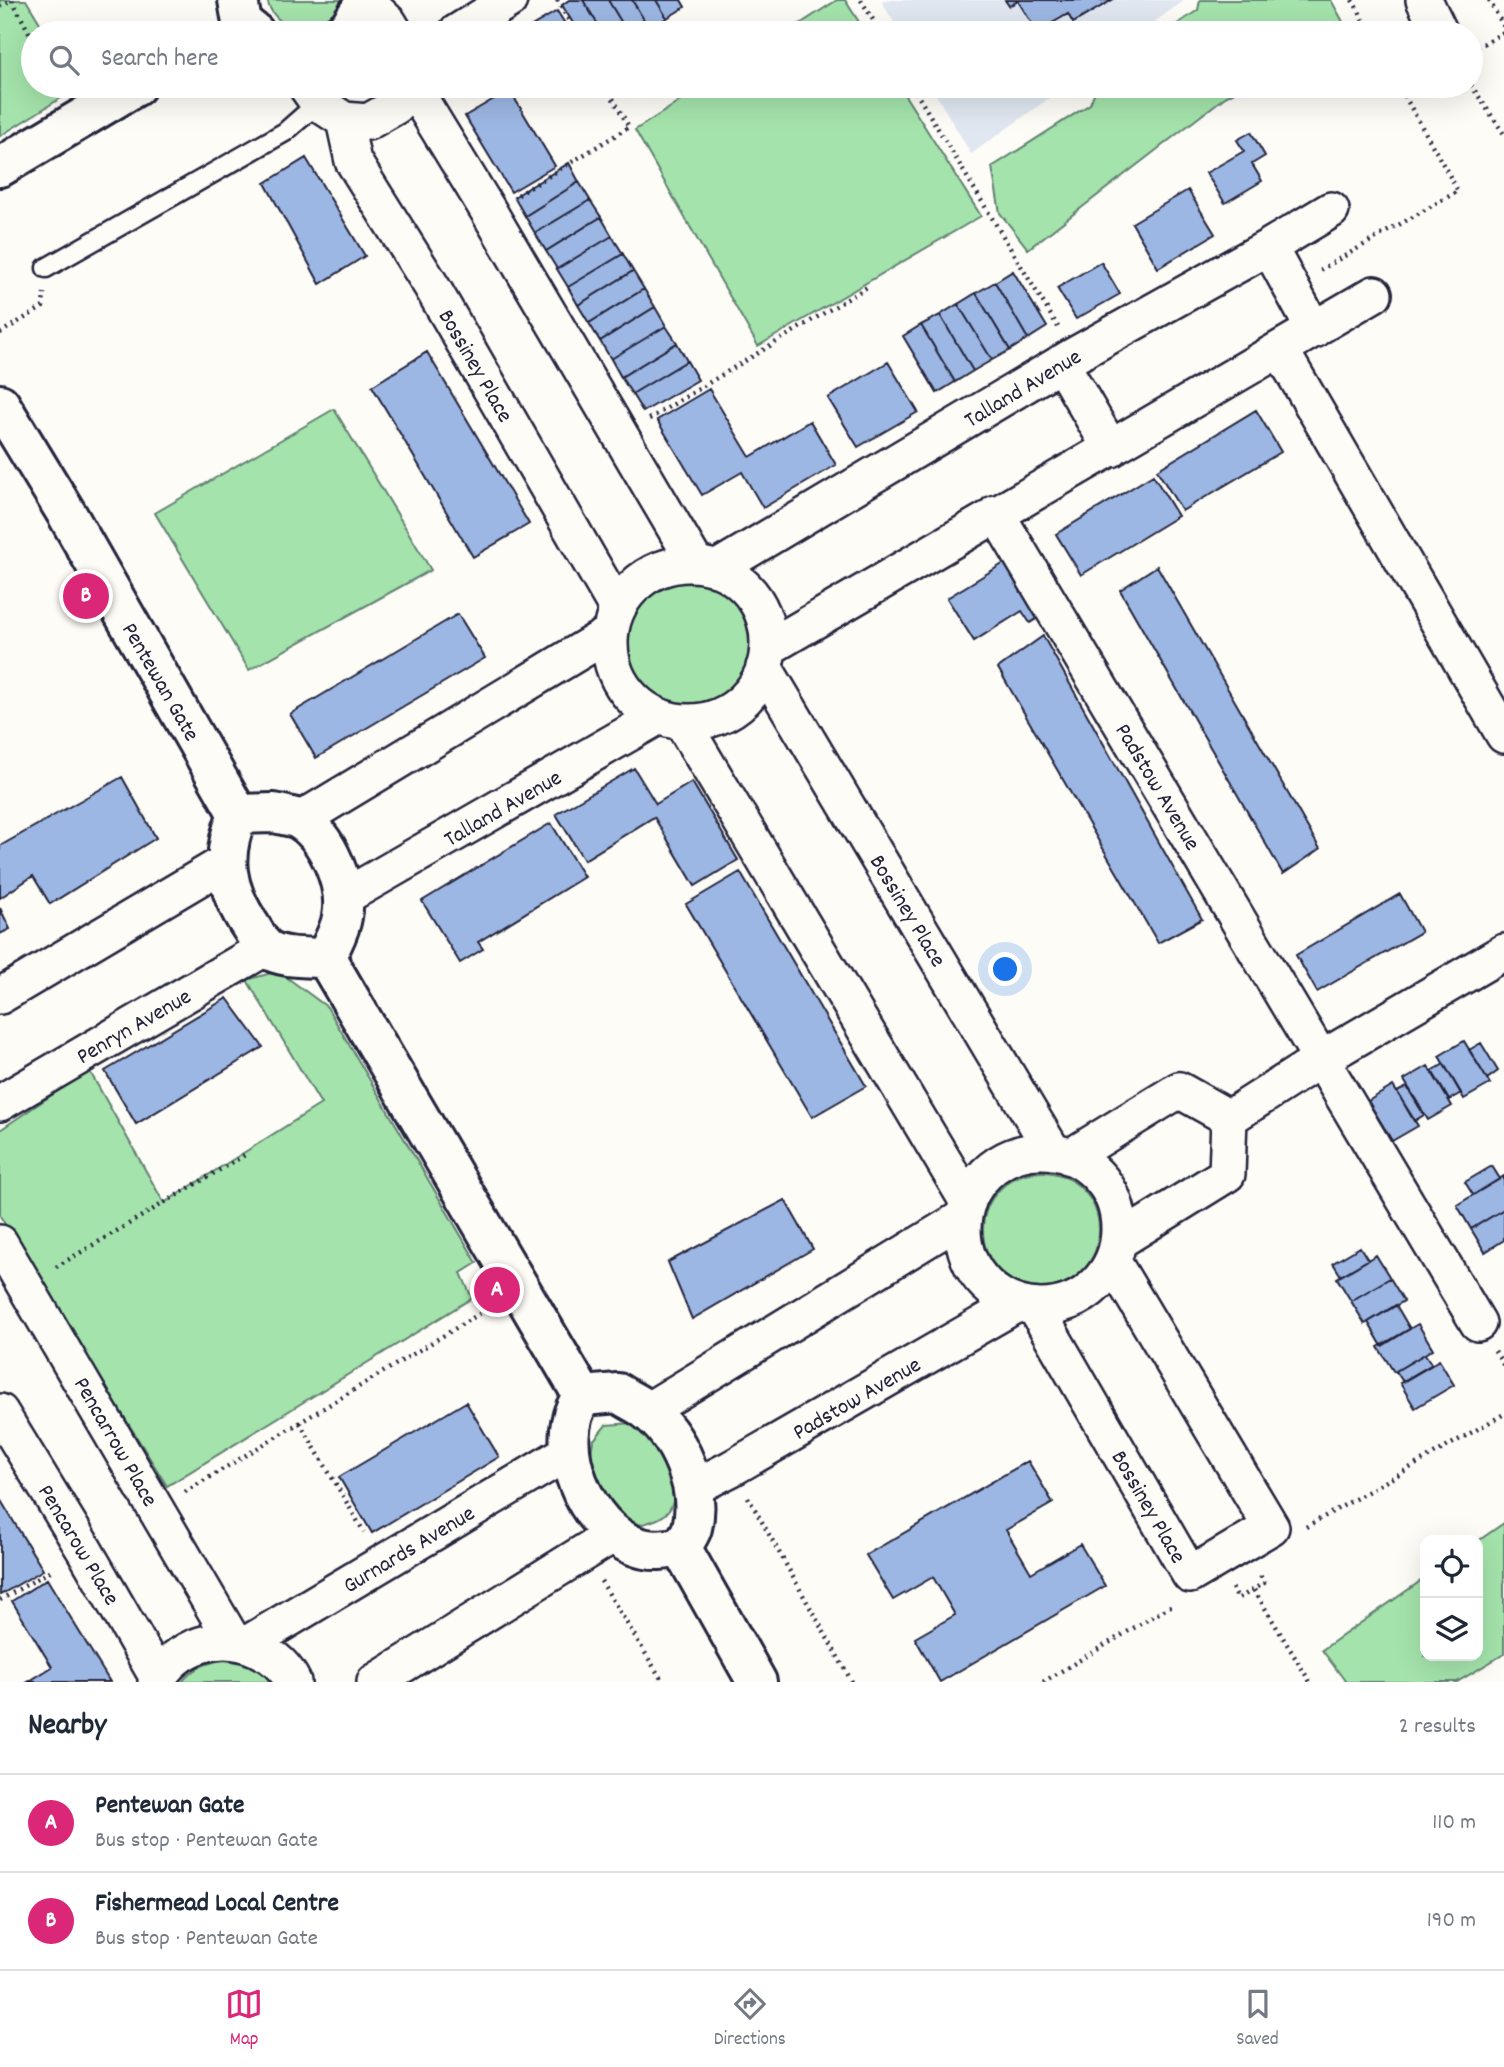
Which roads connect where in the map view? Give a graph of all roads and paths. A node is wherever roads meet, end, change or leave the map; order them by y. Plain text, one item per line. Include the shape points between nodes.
1 (13, 0) edge
2 (509, 0) edge
3 (557, 0) edge
4 (861, 0) edge
5 (1352, 0) edge
6 (1424, 0) edge
7 (1489, 0) edge
8 (367, 1) edge
9 (0, 6) edge
10 (24, 21) edge
11 (353, 21) edge
12 (387, 21) edge
13 (475, 21) edge
14 (569, 21) edge
15 (874, 21) edge
16 (1362, 21) edge
17 (1434, 21) edge
18 (1504, 30) edge
19 (1483, 43) edge
20 (116, 98) edge
21 (402, 98) edge
22 (418, 98) edge
23 (613, 98) edge
24 (919, 98) edge
25 (1407, 98) edge
26 (1480, 98) edge
27 (323, 103) edge
28 (1504, 134) edge
29 (0, 167) edge
30 (1331, 210) dead end
31 (489, 212) junction
32 (1269, 247) junction
33 (46, 268) joint
34 (867, 287) dead end
35 (1290, 287) junction
36 (1374, 294) dead end
37 (1314, 330) junction
38 (0, 333) edge
39 (1280, 349) junction
40 (1068, 359) junction
41 (0, 404) edge
42 (621, 435) junction
43 (1111, 449) junction
44 (996, 513) junction
45 (706, 567) junction
46 (614, 621) junction
47 (766, 657) junction
48 (671, 719) junction
49 (1504, 734) edge
50 (238, 814) junction
51 (300, 820) junction
52 (226, 862) junction
53 (344, 898) junction
54 (265, 948) junction
55 (1504, 952) edge
56 (326, 958) junction
57 (0, 996) edge
58 (1321, 1059) junction
59 (0, 1103) edge
60 (1229, 1118) junction
61 (248, 1153) dead end
62 (1062, 1154) junction
63 (966, 1210) junction
64 (0, 1243) edge
65 (1116, 1251) junction
66 (25, 1285) junction
67 (520, 1289) junction
68 (1026, 1305) junction
69 (1478, 1323) dead end
70 (583, 1396) junction
71 (647, 1411) junction
72 (0, 1412) edge
73 (1504, 1413) edge
74 (300, 1423) junction
75 (570, 1451) junction
76 (732, 1468) junction
77 (693, 1488) junction
78 (157, 1509) junction
79 (1302, 1530) dead end
80 (599, 1544) junction
81 (681, 1547) junction
82 (383, 1563) junction
83 (1254, 1590) dead end
84 (1179, 1601) dead end
85 (240, 1642) junction
86 (157, 1680) edge
87 (293, 1682) edge
88 (375, 1682) edge
89 (663, 1682) edge
90 (757, 1682) edge
91 (852, 1682) edge
92 (1042, 1682) edge
93 (1310, 1682) edge

1 - 9 path
1 - 10 path
2 - 13 street
3 - 14 path
4 - 15 path
5 - 16 path
6 - 17 street
7 - 18 path
8 - 11 street
8 - 12 street
18 - 19 path
20 - 29 street
21 - 27 street via 368,122
22 - 31 street
23 - 31 path via 629,127
24 - 40 path
25 - 35 path via 1458,191
26 - 28 path
27 - 33 lane via 285,132
27 - 46 street, Bossiney Place via 353,161 432,287
30 - 32 street, Talland Avenue
31 - 42 street
32 - 35 street
32 - 40 street, Talland Avenue
33 - 38 path via 43,307
34 - 42 path
35 - 37 street
36 - 37 street
37 - 39 street
39 - 43 street
39 - 49 street
40 - 43 street
40 - 45 street, Talland Avenue
41 - 50 street, Pentewan Gate
42 - 45 street
43 - 44 street
44 - 47 street
44 - 58 street, Padstow Avenue
45 - 46 street via 672,566 650,574 631,589
45 - 47 street via 738,581 755,600 765,623
46 - 48 street via 611,659 620,683 637,703
46 - 51 street
47 - 48 street via 752,691 733,709 708,720
47 - 62 street, Bossiney Place
48 - 53 street, Talland Avenue
48 - 63 street
50 - 51 street via 274,813
50 - 52 street via 229,834
51 - 53 street via 317,836 339,871
52 - 54 street via 235,901
52 - 57 street
53 - 56 street via 342,919
54 - 56 street via 285,955
54 - 59 street, Penryn Avenue
55 - 58 street
56 - 67 street
58 - 60 street
58 - 69 street, Padstow Avenue
60 - 62 street via 1179,1090
60 - 65 street via 1227,1174
61 - 66 path
62 - 63 street via 1027,1152 1002,1162 982,1179
62 - 65 street via 1093,1170 1110,1190 1119,1215
63 - 68 street via 964,1240 975,1270 998,1294
63 - 71 street
64 - 66 street, Pencarrow Place
65 - 68 street via 1100,1282 1081,1297 1059,1306
65 - 68 street, Bossiney Place via 1271,1527 1190,1575
66 - 78 street, Pencarrow Place
67 - 70 street
67 - 74 path
68 - 76 street, Padstow Avenue
70 - 71 street via 618,1393
70 - 75 street via 572,1418
71 - 77 street via 669,1434
72 - 86 street, Pencarow Place
73 - 79 path
74 - 78 path
74 - 82 path
75 - 80 street
75 - 82 street, Gurnards Avenue
76 - 77 street, Padstow Avenue
76 - 91 path
77 - 81 street via 692,1531
78 - 85 street, Pencarrow Place
80 - 81 street via 657,1551
80 - 88 street
80 - 89 path
81 - 90 street
82 - 85 street, Gurnards Avenue
83 - 93 path
84 - 92 path
85 - 86 street via 190,1648
85 - 87 street via 271,1656

